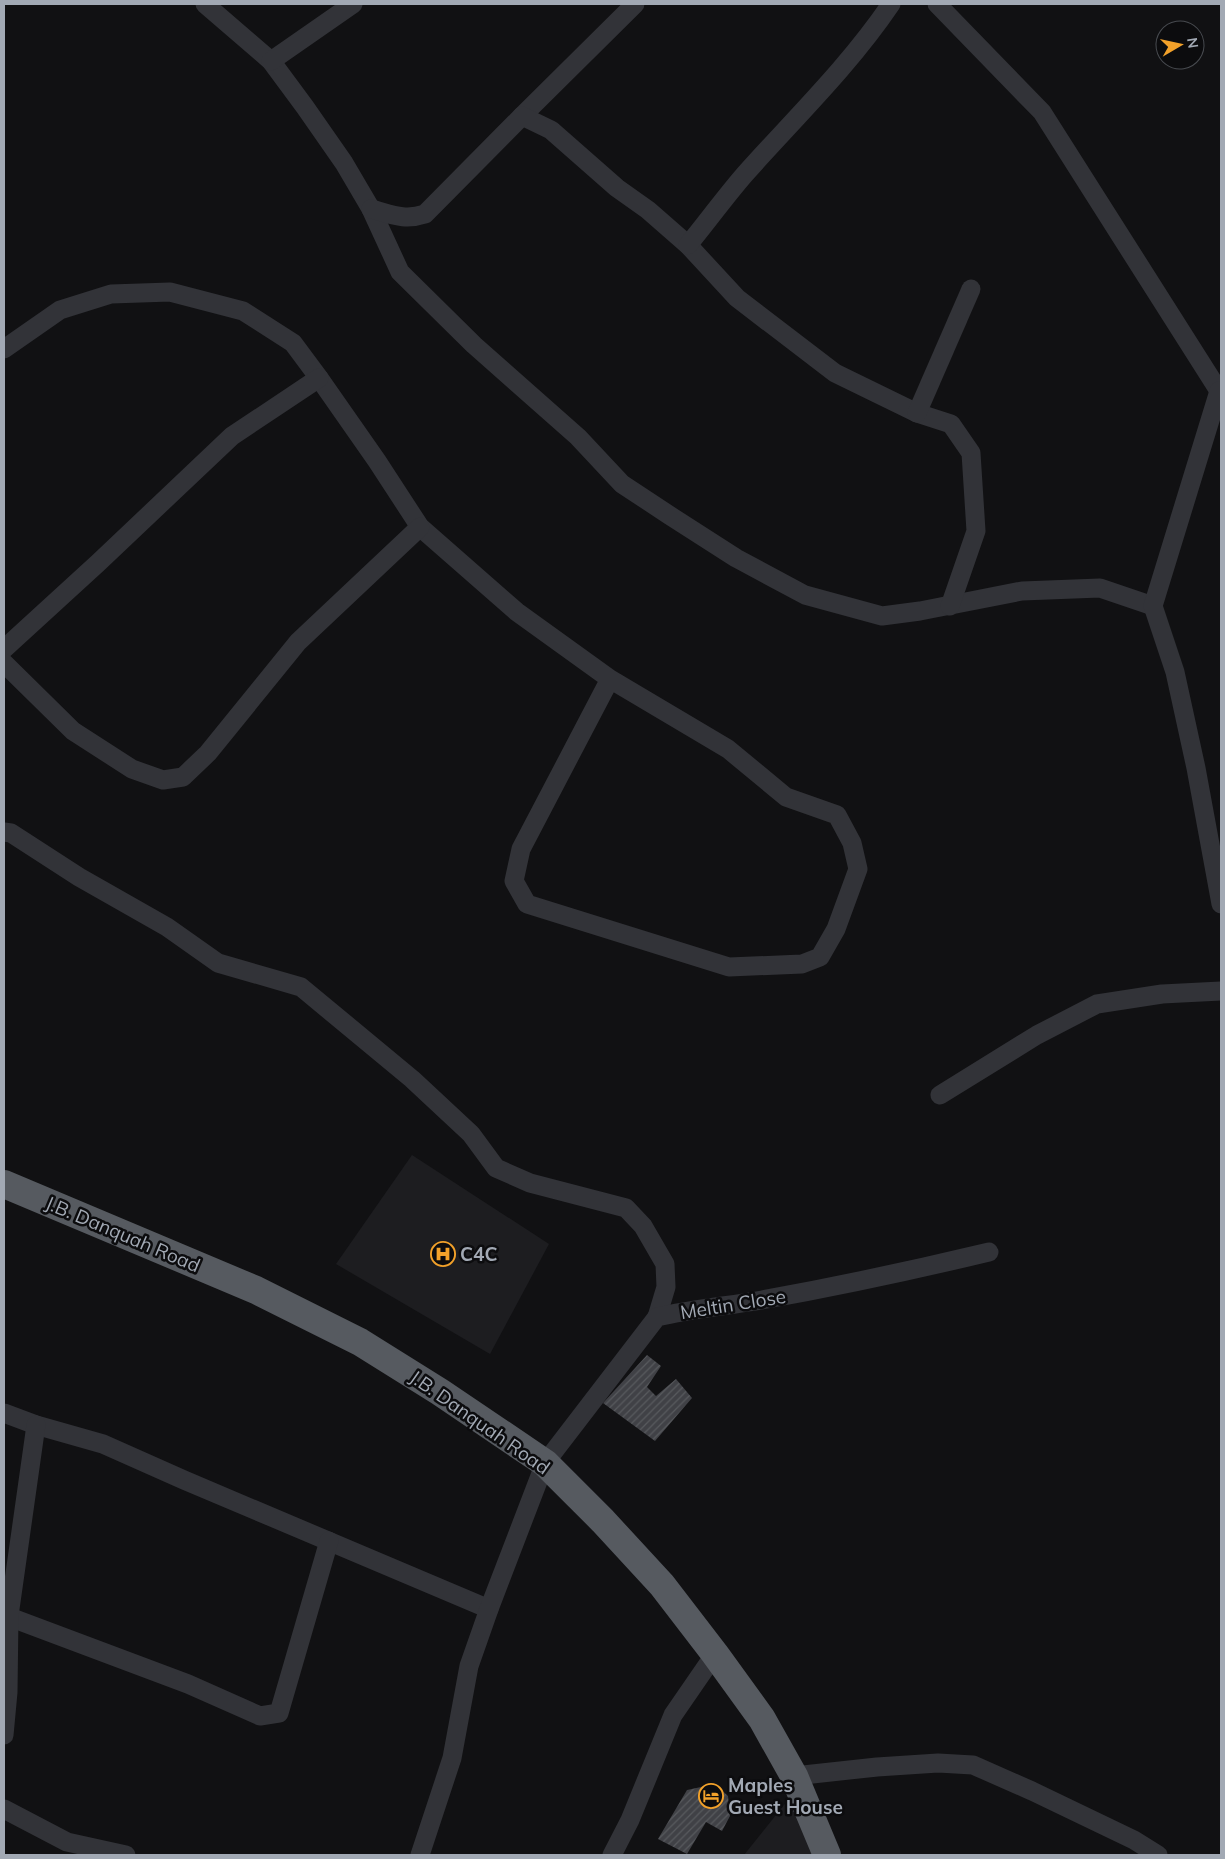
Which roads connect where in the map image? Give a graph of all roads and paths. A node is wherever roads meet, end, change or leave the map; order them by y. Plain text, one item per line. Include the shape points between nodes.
1 (205, 4) edge
2 (353, 4) edge
3 (635, 4) edge
4 (891, 4) edge
5 (937, 4) edge
6 (270, 61) junction
7 (522, 116) junction
8 (371, 208) junction
9 (688, 245) junction
10 (971, 289) dead end
11 (4, 349) edge
12 (320, 378) junction
13 (1220, 391) edge
14 (917, 413) junction
15 (420, 527) junction
16 (950, 606) junction
17 (1153, 606) junction
18 (4, 649) edge
19 (4, 663) edge
20 (610, 679) junction
21 (4, 832) edge
22 (1221, 904) edge
23 (1221, 991) edge
24 (940, 1095) dead end
25 (5, 1188) edge
26 (989, 1252) dead end
27 (657, 1317) junction
28 (4, 1412) edge
29 (36, 1425) junction
30 (545, 1463) junction
31 (328, 1541) junction
32 (489, 1609) junction
33 (6, 1616) edge
34 (715, 1654) junction
35 (4, 1736) edge
36 (794, 1776) junction
37 (4, 1810) edge
38 (126, 1855) edge
39 (420, 1855) edge
40 (612, 1855) edge
41 (827, 1855) edge
42 (1158, 1855) edge

1 - 6 street
2 - 6 street
3 - 7 street
4 - 9 street via 814,100 744,175
5 - 13 street via 1042,112
6 - 8 street via 344,163
7 - 8 street via 425,214 413,218 400,217
7 - 9 street via 551,130
8 - 16 street via 400,272 474,345 578,437 622,484 736,558 805,595 882,616
9 - 14 street via 737,298 835,373
10 - 14 street
11 - 12 street via 60,310 111,294 170,292 243,311 293,343
12 - 15 street
12 - 18 street via 232,436
13 - 17 street
14 - 16 street via 951,424 971,454 976,531
15 - 19 street via 298,642 208,753 183,777 163,780 132,769 72,731
15 - 20 street via 517,612
16 - 17 street via 1022,592 1100,588
17 - 22 street via 1175,672
20 - 20 street via 728,750 786,797 838,815 852,843 858,869 836,929 820,957 802,964 728,967 527,904 514,881 521,849
21 - 27 street via 11,833 79,877 167,927 218,962 301,987 412,1079 471,1134 496,1168 530,1183 626,1208 643,1226 664,1264 666,1287
23 - 24 street via 1162,994 1097,1004 1037,1035
25 - 30 highway, J.B. Danquah Road via 256,1290 360,1342
26 - 27 street, Meltin Close via 878,1278
27 - 30 street, Meltin Close
28 - 29 street
29 - 31 street via 103,1444
29 - 33 street
30 - 32 street, Meltin Close
30 - 34 highway, J.B. Danquah Road via 662,1584
31 - 32 street
31 - 33 street via 279,1713 260,1716 188,1684
32 - 39 street, Meltin Close via 469,1666 452,1758
33 - 35 street via 8,1692
34 - 36 highway, J.B. Danquah Road via 762,1719
34 - 40 street via 673,1715 630,1820
36 - 41 highway, J.B. Danquah Road
36 - 42 street via 930,1763 973,1765 1134,1840
37 - 38 street via 67,1842

